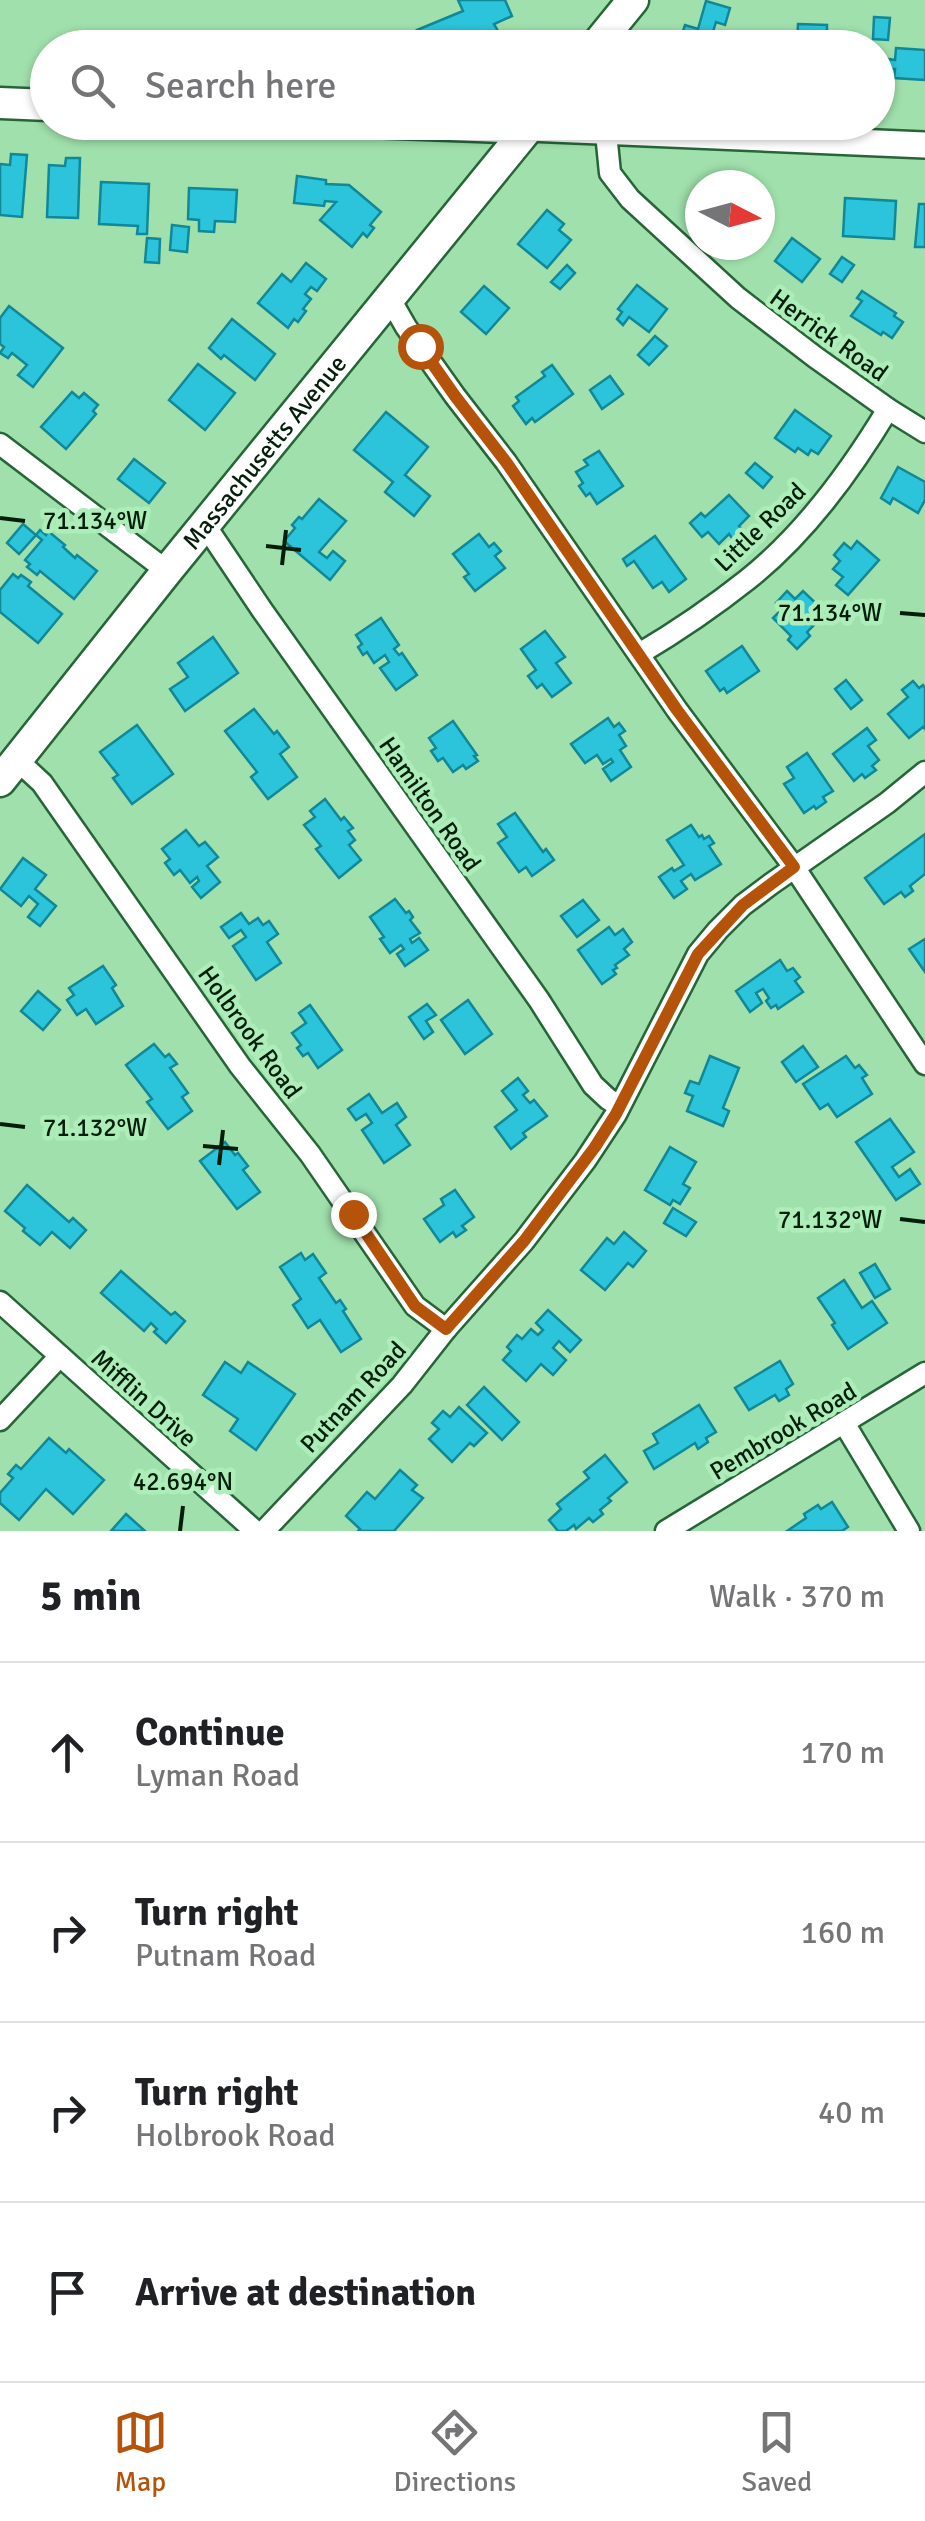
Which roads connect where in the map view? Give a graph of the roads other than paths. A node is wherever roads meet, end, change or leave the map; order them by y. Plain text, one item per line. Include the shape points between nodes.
1 (632, 0) edge
2 (608, 30) edge
3 (0, 102) edge
4 (30, 104) edge
5 (519, 140) edge
6 (607, 140) edge
7 (792, 140) edge
8 (925, 145) edge
9 (390, 299) junction
10 (888, 408) junction
11 (925, 432) edge
12 (0, 444) edge
13 (205, 525) junction
14 (167, 571) junction
15 (639, 654) junction
16 (8, 770) edge
17 (925, 772) edge
18 (794, 867) junction
19 (923, 1055) edge
20 (619, 1106) junction
21 (0, 1302) edge
22 (446, 1329) junction
23 (60, 1356) junction
24 (925, 1373) edge
25 (0, 1420) edge
26 (844, 1423) junction
27 (254, 1531) edge
28 (264, 1531) edge
29 (666, 1531) edge
30 (910, 1531) edge

1 - 2 main road
3 - 4 main road
5 - 9 main road, Massachusetts Avenue
6 - 10 street, Herrick Road via 610,173 622,190 738,298
7 - 8 street
9 - 13 main road, Massachusetts Avenue
9 - 15 street
10 - 11 street, Herrick Road
10 - 15 street, Little Road via 859,456 796,533 748,579
12 - 14 street
13 - 14 main road, Massachusetts Avenue
13 - 20 street, Hamilton Road via 594,1086
14 - 16 main road, Massachusetts Avenue
15 - 18 street
16 - 22 street, Holbrook Road via 42,783 415,1306
17 - 18 street, Putnam Road
18 - 19 street
18 - 20 street, Putnam Road via 743,905 698,954
20 - 22 street, Putnam Road via 524,1241
21 - 23 street, Mifflin Drive
22 - 28 street, Putnam Road
23 - 25 street
23 - 27 street, Mifflin Drive
24 - 26 street, Pembrook Road
26 - 29 street, Pembrook Road
26 - 30 street

